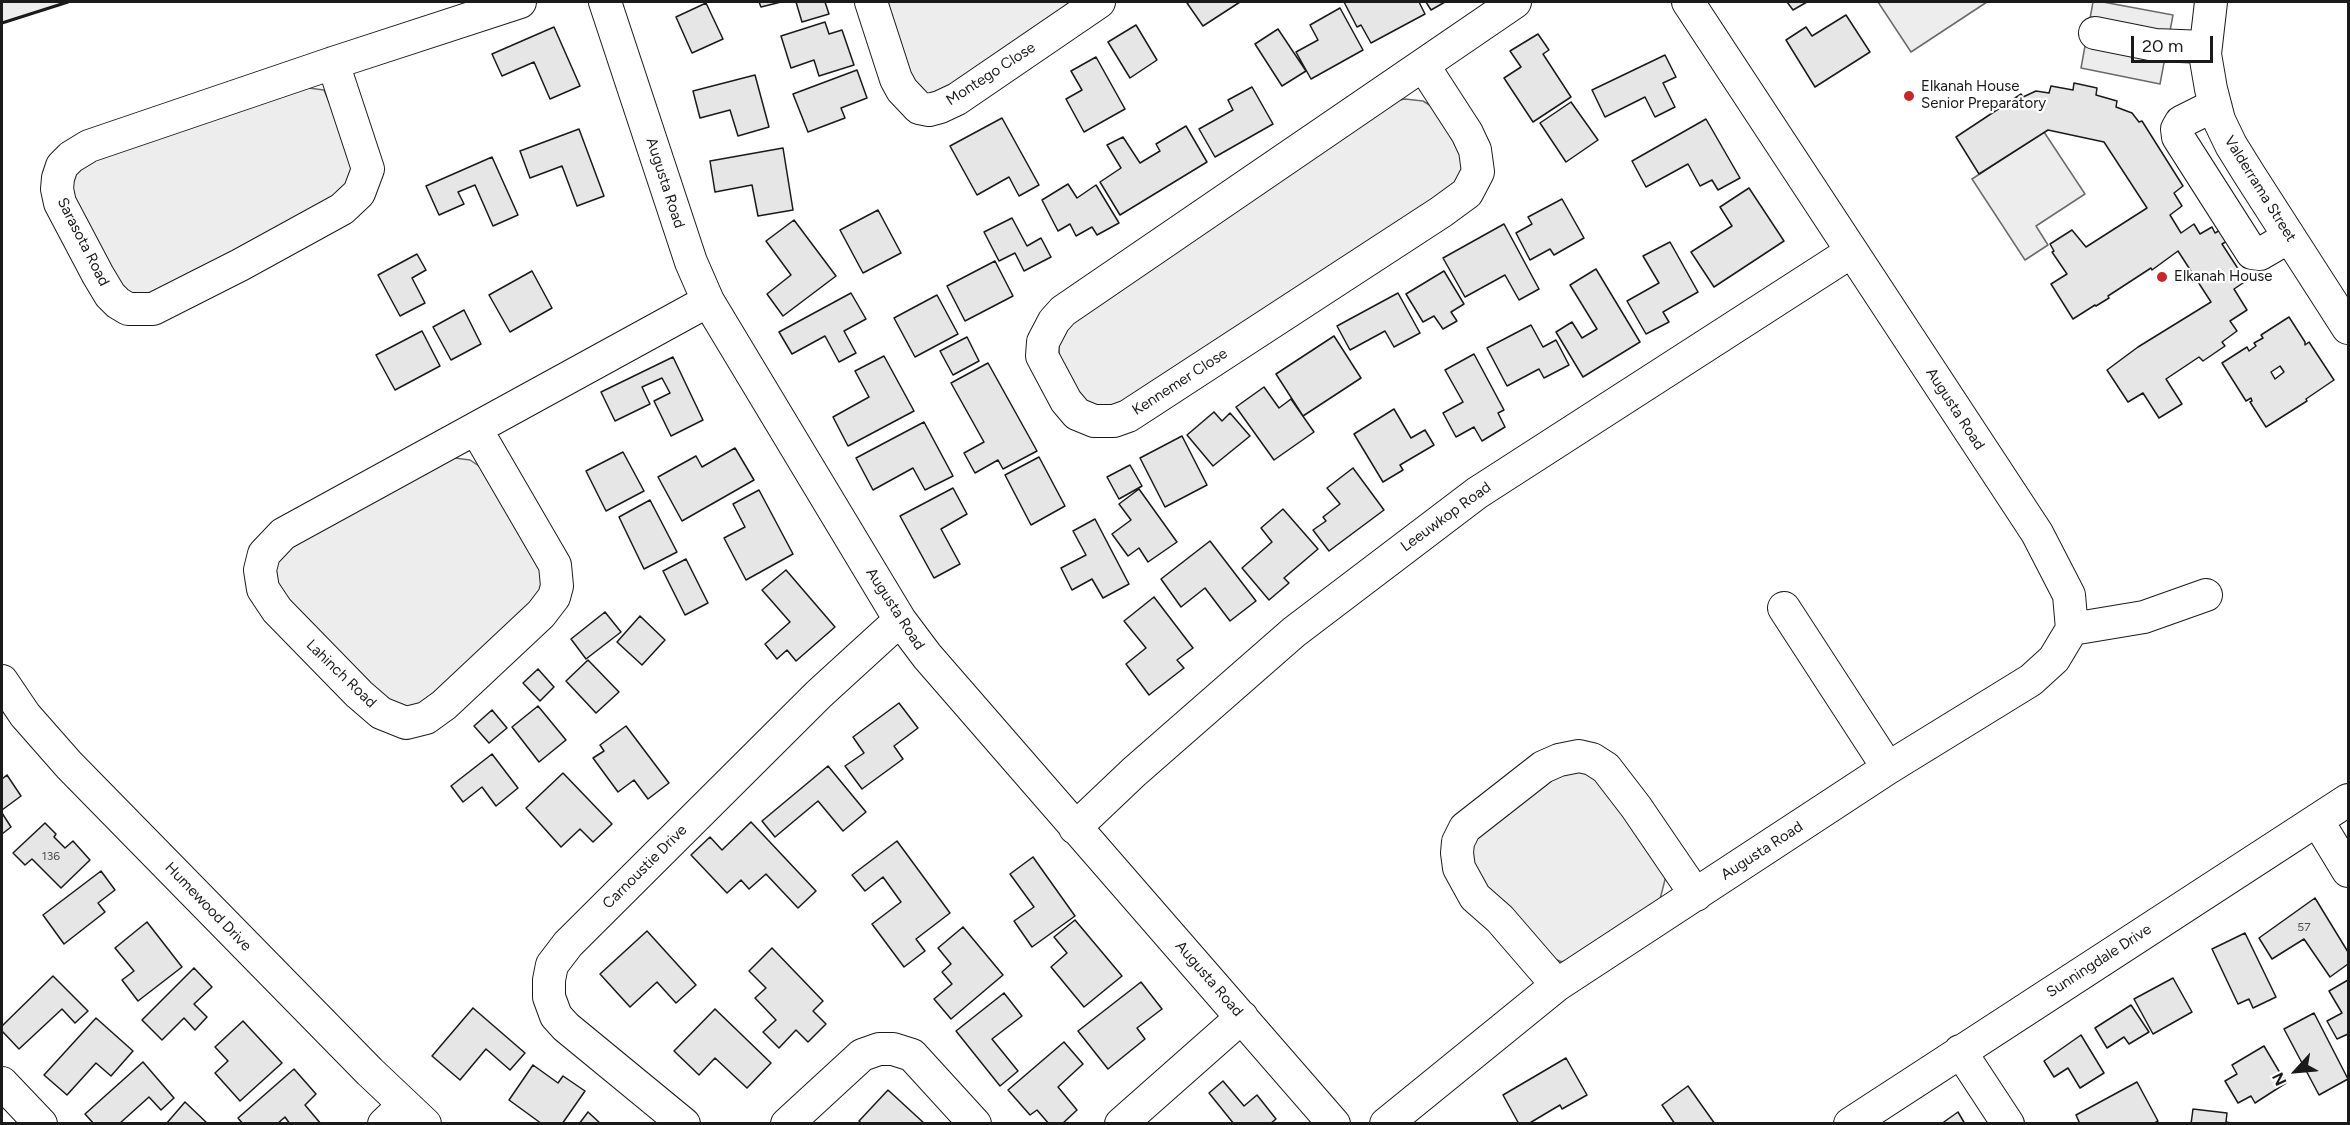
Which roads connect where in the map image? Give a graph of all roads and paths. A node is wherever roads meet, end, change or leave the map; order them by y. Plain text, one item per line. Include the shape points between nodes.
1 (520, 2) edge
2 (605, 2) edge
3 (871, 2) edge
4 (1099, 2) edge
5 (1515, 2) edge
6 (1688, 2) edge
7 (2211, 2) edge
8 (2095, 33) dead end
9 (2205, 47) junction
10 (333, 63) junction
11 (1423, 65) junction
12 (2216, 108) junction
13 (2289, 237) junction
14 (1851, 252) junction
15 (708, 301) junction
16 (2344, 311) edge
17 (476, 429) junction
18 (2206, 595) dead end
19 (1784, 608) dead end
20 (900, 620) junction
21 (2072, 629) junction
22 (2, 681) edge
23 (1888, 768) junction
24 (2349, 800) edge
25 (2317, 820) junction
26 (1075, 828) junction
27 (2349, 871) edge
28 (1696, 895) junction
29 (1557, 985) junction
30 (1242, 1017) junction
31 (1960, 1051) junction
32 (2, 1083) edge
33 (404, 1117) edge
34 (41, 1124) edge
35 (684, 1124) edge
36 (787, 1124) edge
37 (975, 1124) edge
38 (1121, 1124) edge
39 (1334, 1124) edge
40 (1386, 1124) edge
41 (1850, 1124) edge
42 (2008, 1124) edge

1 - 10 street, Sarasota Road
2 - 15 street, Augusta Road via 691,262
3 - 4 street, Montego Close via 896,79 918,108 928,110 957,99
5 - 11 street, Kennemer Close
6 - 14 street, Augusta Road
7 - 9 street, Valderrama Street
8 - 9 street via 2155,45
9 - 12 street, Valderrama Street
10 - 10 street, Sarasota Road via 89,146 70,157 58,178 60,203 110,295 128,309 153,309 352,201 364,184 368,169
11 - 11 street, Kennemer Close via 1475,150 1478,172 1467,193 1128,416 1094,421 1077,414 1042,356 1043,342 1063,311
12 - 13 street, Valderrama Street via 2231,145
12 - 13 street via 2181,122 2178,137 2252,253 2260,254
13 - 16 street, Valderrama Street
14 - 21 street, Augusta Road via 2037,534 2069,595
14 - 26 street, Leeuwkop Road via 1468,500 1294,632
15 - 17 street, Lahinch Road
15 - 20 street, Augusta Road
17 - 17 street, Lahinch Road via 283,534 264,554 260,570 263,589 277,610 358,694 381,713 406,723 426,718 444,705 541,614 557,586 555,566
18 - 21 street via 2144,617
19 - 23 street
20 - 26 street, Augusta Road
20 - 35 street, Carnoustie Drive via 811,703 568,944 552,965 549,997 556,1016
21 - 23 street, Augusta Road via 2054,659 2031,680
22 - 33 street, Humewood Drive via 25,715 69,765
23 - 28 street, Augusta Road
24 - 25 street, Sunningdale Drive
25 - 27 street
25 - 31 street, Sunningdale Drive
26 - 30 street, Augusta Road
28 - 29 street, Augusta Road
28 - 29 street via 1606,768 1580,756 1543,766 1465,828 1457,853 1459,868 1475,897 1500,919
29 - 40 street, Augusta Road
30 - 38 street
30 - 39 street, Augusta Road
31 - 41 street, Sunningdale Drive
31 - 42 street
32 - 34 street
36 - 37 street via 862,1055 893,1049 912,1055

